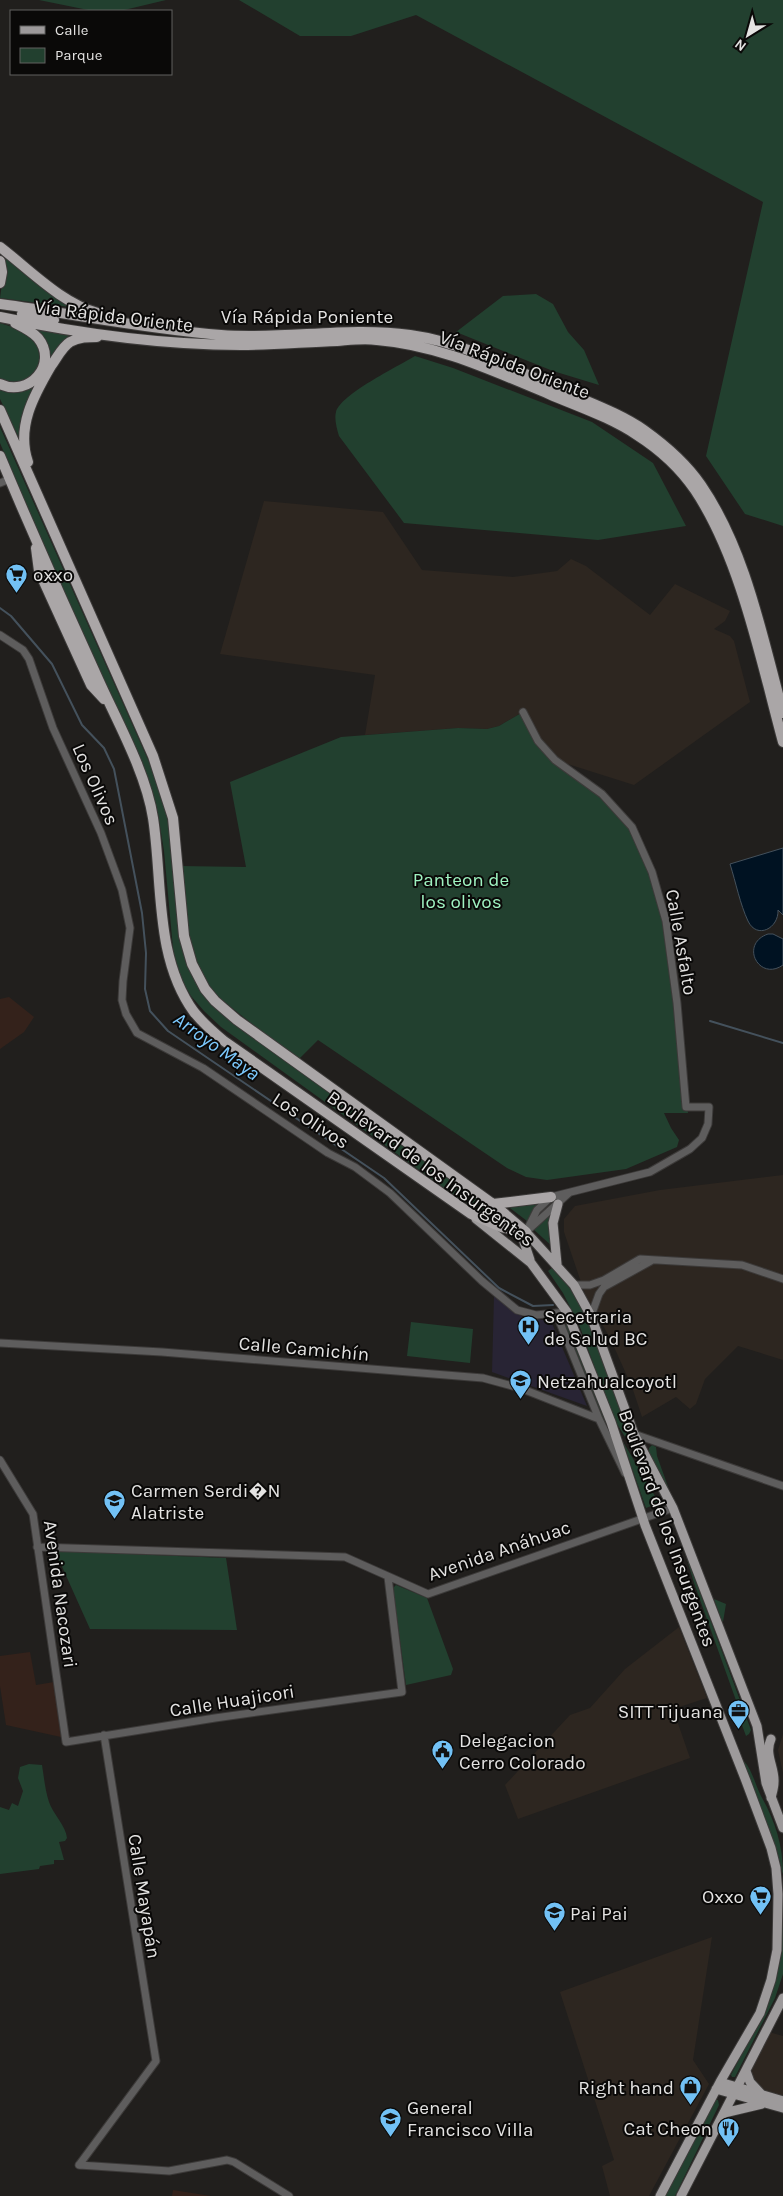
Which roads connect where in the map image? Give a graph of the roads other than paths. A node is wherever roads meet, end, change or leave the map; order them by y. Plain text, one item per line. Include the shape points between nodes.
1 (0, 247) edge
2 (0, 261) edge
3 (0, 283) edge
4 (0, 304) edge
5 (0, 308) edge
6 (0, 317) edge
7 (137, 324) junction
8 (135, 338) junction
9 (188, 343) junction
10 (0, 384) edge
11 (0, 410) edge
12 (0, 456) edge
13 (0, 470) edge
14 (2, 482) edge
15 (50, 524) junction
16 (34, 538) junction
17 (0, 635) edge
18 (523, 712) dead end
19 (783, 713) edge
20 (783, 742) edge
21 (554, 1200) junction
22 (493, 1204) junction
23 (471, 1214) junction
24 (526, 1232) junction
25 (651, 1261) junction
26 (531, 1263) junction
27 (560, 1267) junction
28 (540, 1272) junction
29 (783, 1279) edge
30 (574, 1285) junction
31 (567, 1312) junction
32 (556, 1313) junction
33 (591, 1316) junction
34 (0, 1343) edge
35 (599, 1419) junction
36 (634, 1434) junction
37 (0, 1460) edge
38 (632, 1484) junction
39 (783, 1486) edge
40 (673, 1508) junction
41 (643, 1519) junction
42 (37, 1547) junction
43 (388, 1578) junction
44 (104, 1735) junction
45 (771, 1739) dead end
46 (66, 1742) joint
47 (771, 1798) junction
48 (783, 1828) edge
49 (783, 1998) edge
50 (746, 2071) junction
51 (718, 2086) junction
52 (735, 2092) junction
53 (764, 2100) junction
54 (783, 2101) edge
55 (783, 2108) edge
56 (724, 2113) junction
57 (288, 2196) edge
58 (660, 2196) edge
59 (681, 2196) edge

1 - 7 highway via 73,303 92,312
2 - 3 highway
4 - 7 highway
5 - 9 highway
6 - 8 highway, Vía Rápida Oriente
6 - 10 highway via 35,335 42,345 45,359 40,375 29,384 14,388
7 - 19 highway, Vía Rápida Poniente via 239,336 374,332 444,341 613,413 642,429 684,464 722,520 745,579
8 - 9 highway, Vía Rápida Oriente
8 - 15 highway via 86,337 72,341 61,350 34,397 27,419 25,449
9 - 20 highway, Vía Rápida Oriente via 240,345 374,339 408,343 478,364 618,423 638,436 660,451 678,470 715,526 740,590
11 - 15 highway, Boulevard de los Insurgentes
12 - 16 highway
13 - 14 highway
14 - 16 highway
15 - 22 highway, Boulevard de los Insurgentes via 153,756 167,797 176,838 184,936 204,989 237,1020
16 - 23 highway, Boulevard de los Insurgentes via 38,571 91,685 111,707 140,774 153,817 170,959 178,984 194,1012 224,1041
17 - 32 street, Los Olivos via 29,659 53,728 101,833 122,890 130,928 122,1000 137,1033 204,1068 390,1193 517,1310 536,1315
18 - 21 street, Calle Asfalto via 538,741 555,760 602,794 632,827 652,872 666,921 686,1107 709,1108 708,1124 702,1138 690,1149 650,1172 569,1193
21 - 22 highway
21 - 24 street
21 - 24 street via 537,1210
21 - 27 main road via 553,1222
22 - 24 highway, Boulevard de los Insurgentes
23 - 24 highway via 501,1227
23 - 26 main road, Boulevard de los Insurgentes
24 - 26 main road via 524,1242
24 - 27 main road, Boulevard de los Insurgentes
25 - 29 street via 671,1259 742,1265
25 - 30 street via 640,1259 604,1280 590,1285
25 - 33 street via 604,1286
26 - 28 main road, Boulevard de los Insurgentes
27 - 28 main road via 543,1265
27 - 30 main road, Boulevard de los Insurgentes
28 - 31 main road, Boulevard de los Insurgentes
30 - 33 main road, Boulevard de los Insurgentes
31 - 32 street, Los Olivos
31 - 38 main road, Boulevard de los Insurgentes
32 - 35 street
33 - 36 main road, Boulevard de los Insurgentes
34 - 35 street, Calle Camichín via 162,1352 483,1378 520,1388
35 - 38 street
36 - 39 street
36 - 40 main road, Boulevard de los Insurgentes
37 - 42 street, Avenida Nacozari via 33,1514
38 - 41 main road, Boulevard de los Insurgentes
40 - 41 street, Avenida Anáhuac
40 - 47 main road, Boulevard de los Insurgentes via 757,1726
41 - 43 street, Avenida Anáhuac via 428,1594
41 - 51 main road, Boulevard de los Insurgentes via 749,1789 776,1868 778,1929 772,1980 760,2013
42 - 43 street, Avenida Anáhuac via 344,1557
42 - 46 street, Avenida Nacozari
43 - 44 street, Calle Huajicori via 402,1692
44 - 46 street, Calle Huajicori
44 - 57 street, Calle Mayapán via 156,2061 79,2165 169,2171 227,2160
45 - 47 main road via 768,1745 774,1783
47 - 48 main road, Boulevard de los Insurgentes
49 - 50 main road
50 - 52 main road
50 - 53 main road
51 - 52 main road
51 - 58 main road, Boulevard de los Insurgentes
52 - 53 main road
52 - 56 main road
53 - 54 main road
53 - 55 main road
53 - 56 main road
56 - 59 main road

